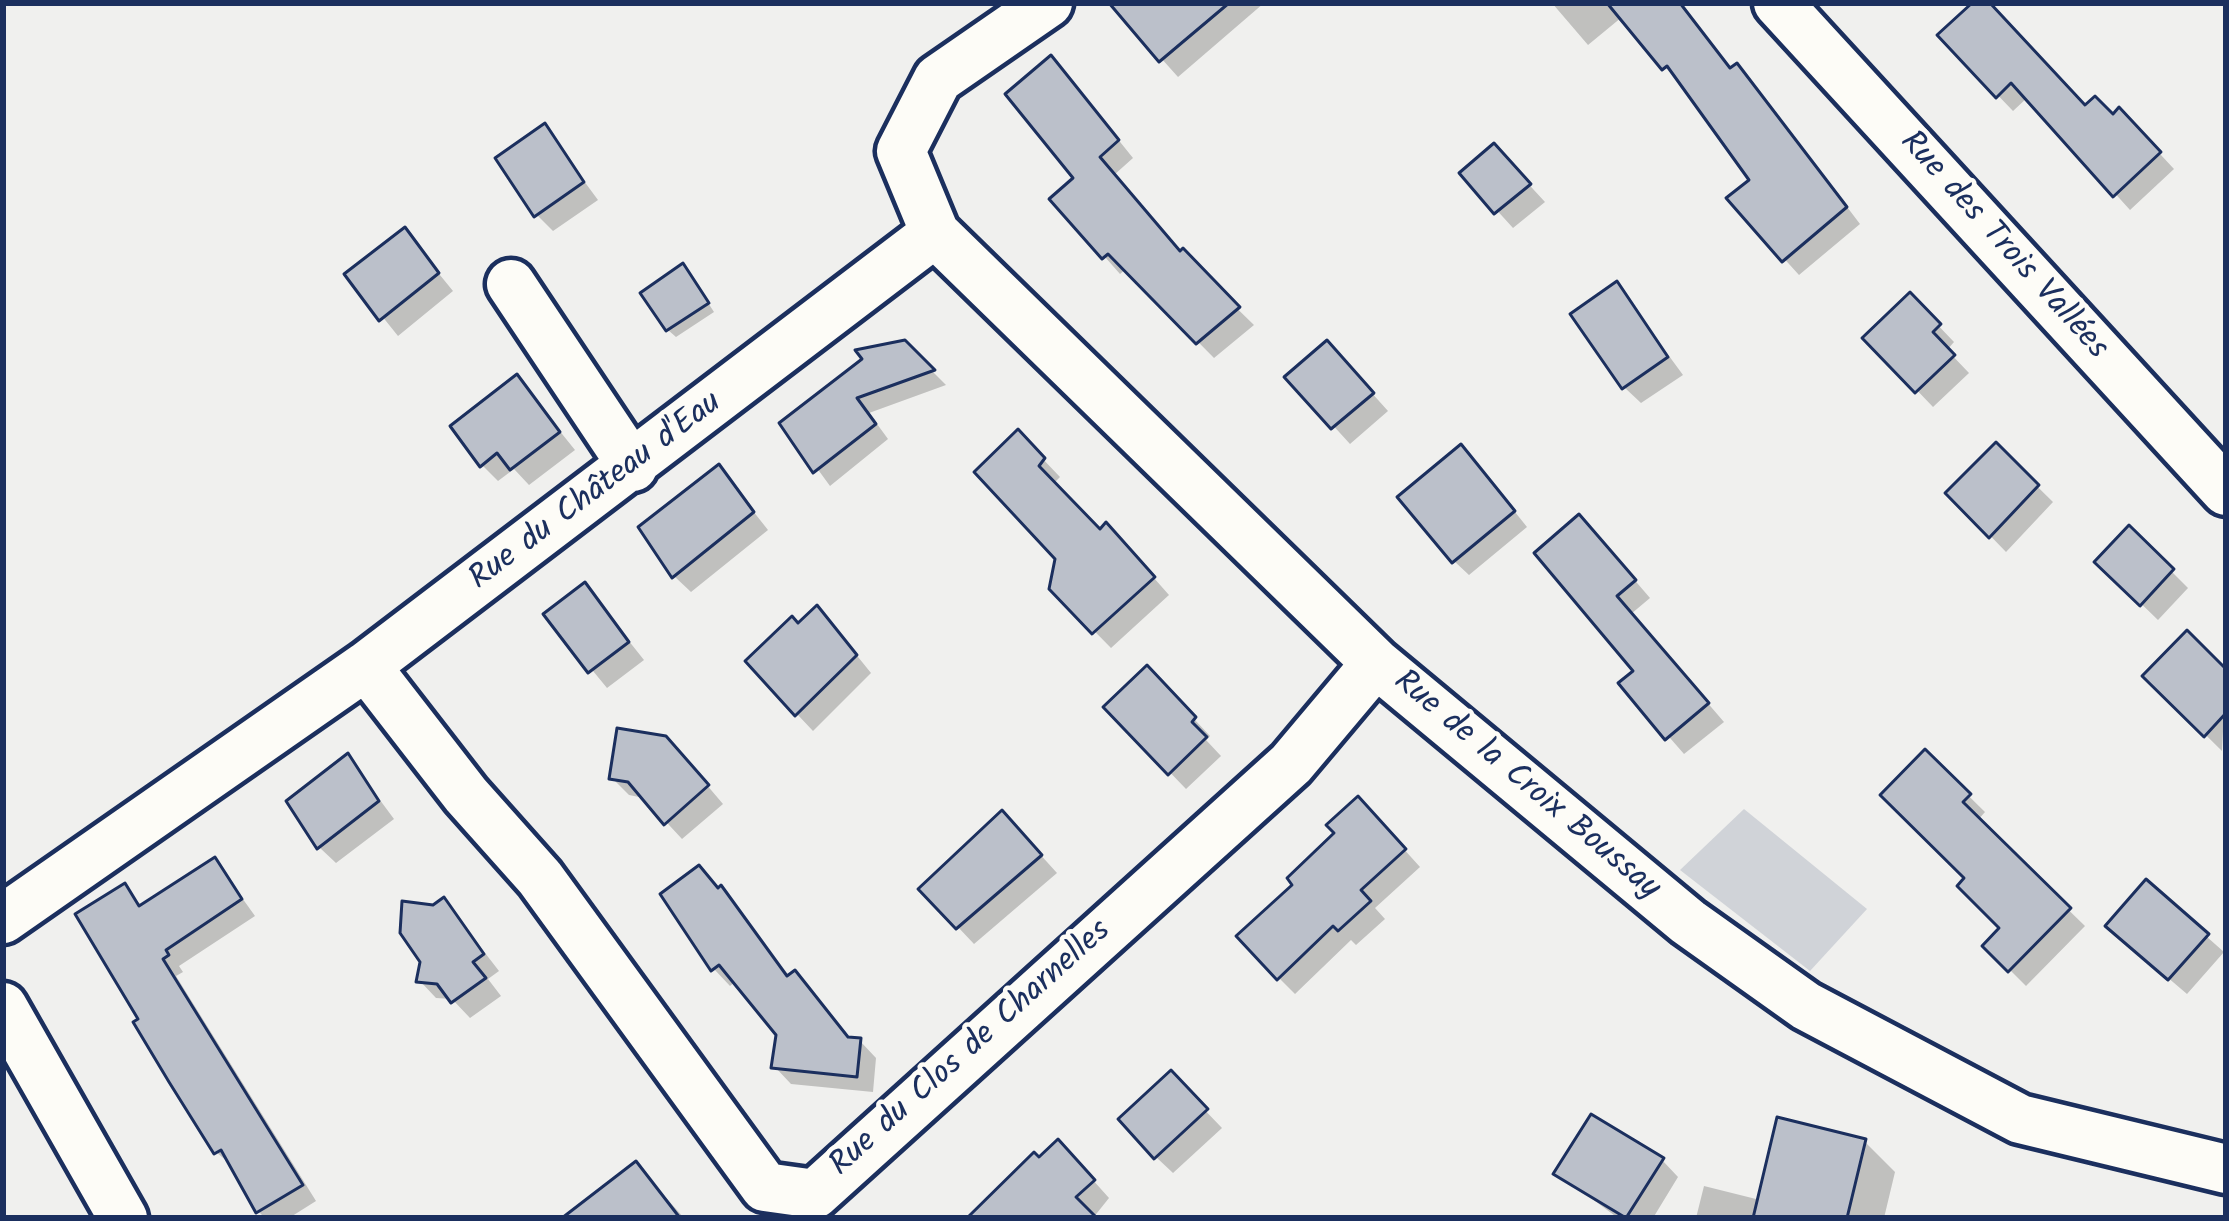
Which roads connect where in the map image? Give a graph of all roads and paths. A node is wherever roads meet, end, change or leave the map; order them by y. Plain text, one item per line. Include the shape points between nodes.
1 (1778, 3) edge
2 (1030, 9) edge
3 (935, 233) junction
4 (511, 284) dead end
5 (634, 467) junction
6 (2226, 491) edge
7 (1376, 663) junction
8 (366, 666) junction
9 (3, 919) edge
10 (3, 1007) edge
11 (2226, 1169) edge
12 (123, 1218) edge

1 - 6 street, Rue des Trois Vallées
2 - 3 street via 938,79 901,152
3 - 5 street, Rue du Château d'Eau
3 - 7 street, Rue de la Croix Boussay
4 - 5 street
5 - 8 street, Rue du Château d'Eau
7 - 8 street, Rue du Clos de Charnelles via 1291,764 815,1194 765,1187 540,878
7 - 11 street, Rue de la Croix Boussay via 1688,922 1806,1006 2020,1119
8 - 9 street, Rue du Château d'Eau
10 - 12 street

